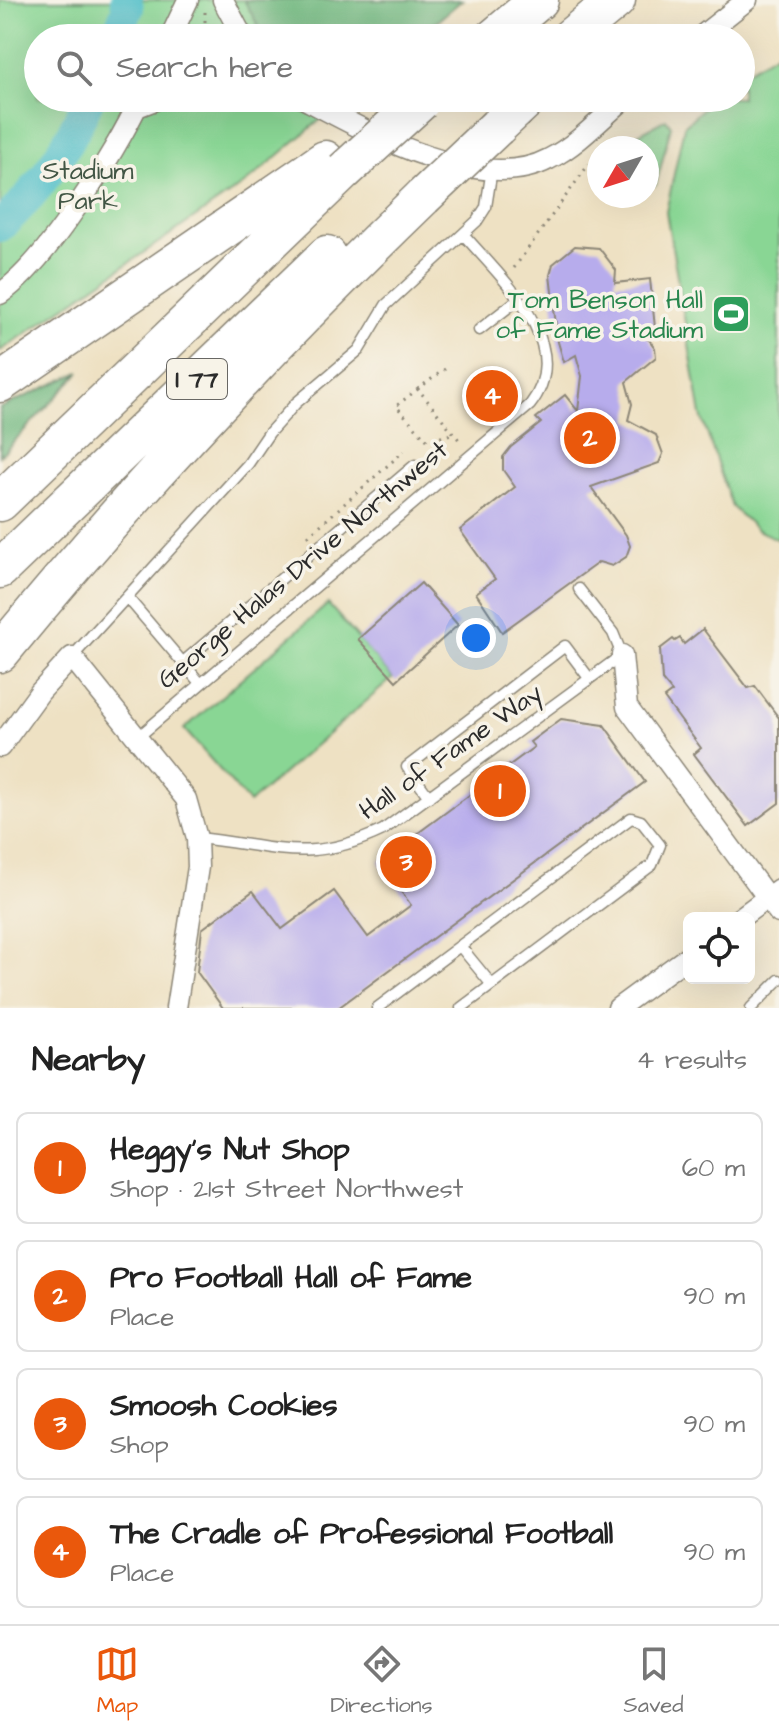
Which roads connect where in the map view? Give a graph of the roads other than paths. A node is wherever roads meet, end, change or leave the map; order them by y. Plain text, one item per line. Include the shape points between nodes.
1 (508, 0) edge
2 (539, 0) edge
3 (616, 0) edge
4 (630, 0) edge
5 (747, 0) edge
6 (205, 3) edge
7 (184, 24) edge
8 (228, 24) edge
9 (480, 24) edge
10 (511, 24) edge
11 (587, 24) edge
12 (607, 24) edge
13 (717, 24) edge
14 (133, 112) edge
15 (329, 112) edge
16 (398, 112) edge
17 (608, 112) edge
18 (489, 116) edge
19 (335, 165) junction
20 (492, 169) junction
21 (409, 194) junction
22 (464, 235) junction
23 (0, 294) edge
24 (519, 299) junction
25 (479, 330) dead end
26 (0, 383) edge
27 (415, 465) dead end
28 (0, 502) edge
29 (0, 569) edge
30 (579, 589) dead end
31 (127, 597) junction
32 (0, 653) edge
33 (622, 655) junction
34 (72, 657) junction
35 (182, 663) junction
36 (589, 678) junction
37 (200, 683) junction
38 (137, 738) junction
39 (0, 747) edge
40 (429, 797) junction
41 (197, 838) junction
42 (775, 900) edge
43 (752, 912) edge
44 (460, 946) junction
45 (683, 960) edge
46 (779, 980) edge
47 (492, 985) junction
48 (176, 1008) edge
49 (377, 1008) edge
50 (461, 1008) edge
51 (618, 1008) edge
52 (751, 1008) edge

1 - 9 highway
2 - 10 highway
3 - 11 highway
4 - 12 highway
5 - 13 street
6 - 7 street
6 - 8 street
14 - 23 street via 46,248
15 - 20 street via 390,145
16 - 19 highway
17 - 20 street via 549,159 527,168
18 - 21 highway, I 77
19 - 26 highway
19 - 28 highway, I 77
20 - 22 lane via 486,207
21 - 29 highway, I 77
21 - 32 highway via 144,482
22 - 24 lane, George Halas Drive Northwest
22 - 31 lane via 386,305 359,350 296,403
24 - 25 lane
24 - 37 lane, George Halas Drive Northwest via 545,357 540,393
27 - 35 lane
30 - 33 lane via 613,633
31 - 34 lane
31 - 35 lane
33 - 36 lane, Hall of Fame Way
33 - 42 street via 627,707
34 - 38 street
34 - 39 street
35 - 37 lane
36 - 40 lane, Hall of Fame Way
36 - 40 lane via 565,646 407,767
37 - 38 lane, George Halas Drive Northwest
38 - 41 street via 186,799
40 - 41 lane, Hall of Fame Way via 383,830 322,852
41 - 48 street via 198,867
42 - 43 street
44 - 47 lane
44 - 47 lane via 631,818 641,821 660,845 652,865
44 - 49 lane
45 - 51 street
46 - 52 lane
47 - 50 lane

